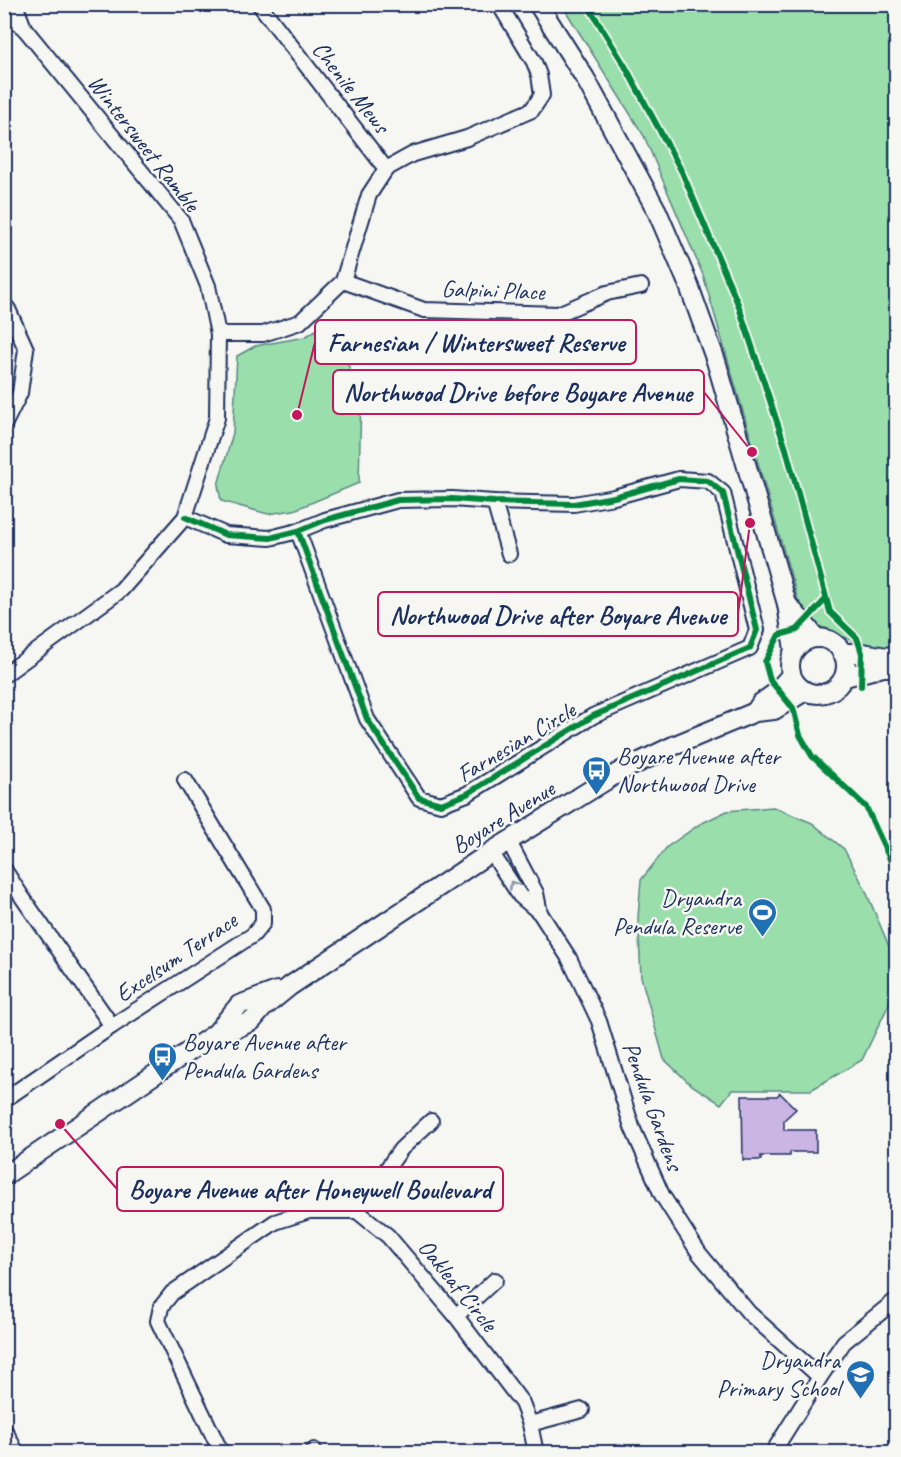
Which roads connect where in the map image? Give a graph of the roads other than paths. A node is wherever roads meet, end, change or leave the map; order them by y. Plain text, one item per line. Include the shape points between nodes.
1 (15, 4) edge
2 (259, 4) edge
3 (499, 4) edge
4 (538, 4) edge
5 (4, 14) edge
6 (24, 28) junction
7 (386, 169) junction
8 (344, 281) junction
9 (641, 286) dead end
10 (4, 304) edge
11 (218, 334) junction
12 (4, 425) edge
13 (494, 502) junction
14 (185, 517) junction
15 (298, 531) junction
16 (509, 554) dead end
17 (787, 604) junction
18 (816, 638) junction
19 (794, 650) junction
20 (842, 653) junction
21 (897, 655) edge
22 (897, 667) edge
23 (4, 675) edge
24 (791, 675) junction
25 (844, 677) junction
26 (805, 691) junction
27 (755, 712) junction
28 (185, 780) dead end
29 (508, 842) junction
30 (491, 852) junction
31 (4, 869) edge
32 (540, 913) junction
33 (112, 1026) junction
34 (4, 1100) edge
35 (431, 1121) dead end
36 (4, 1176) edge
37 (357, 1211) junction
38 (495, 1280) dead end
39 (897, 1300) edge
40 (456, 1316) junction
41 (820, 1377) junction
42 (582, 1410) dead end
43 (530, 1424) junction
44 (4, 1433) edge
45 (14, 1452) edge
46 (221, 1452) edge
47 (535, 1452) edge
48 (773, 1452) edge

1 - 6 street, Wintersweet Ramble
2 - 7 street, Chenile Mews
3 - 7 street via 539,75 542,95 532,110 467,138 413,154
4 - 17 street via 585,78 657,211 716,361
5 - 6 street, Wintersweet Ramble
6 - 11 street, Wintersweet Ramble via 181,220 208,286
7 - 8 street via 369,195
8 - 9 street, Galpini Place via 424,310 548,314 558,314 607,293
8 - 11 street via 300,321 263,334
10 - 12 street via 26,349 20,393
11 - 14 street, Wintersweet Ramble via 217,418
13 - 15 street, Farnesian Circle via 398,500
13 - 15 street, Farnesian Circle via 574,504 679,479 708,481 723,493 757,630 750,648 593,716 466,794 441,804 419,798 368,719
13 - 16 street
14 - 15 street, Farnesian Circle via 226,535 270,538
14 - 23 street, Wintersweet Ramble via 121,590
17 - 18 street
17 - 19 street
18 - 19 street
18 - 20 street via 831,641
19 - 24 street via 790,658
20 - 21 street
20 - 25 street
22 - 25 street
24 - 26 street
24 - 27 street, Boyare Avenue
25 - 26 street via 826,693
26 - 27 street, Boyare Avenue via 774,710
27 - 29 street, Boyare Avenue via 621,771
28 - 33 street, Excelsum Terrace via 263,909 264,923 253,935
29 - 30 street, Boyare Avenue
29 - 32 street, Pendula Gardens via 536,893
32 -> 30 street, Pendula Gardens via 520,896
30 - 36 street, Boyare Avenue via 290,986 239,1005 216,1033
31 - 33 street
32 - 41 street, Pendula Gardens via 569,958 599,1021 632,1126 662,1195 699,1253 748,1313
33 - 34 street, Excelsum Terrace
35 - 37 street via 401,1149
37 - 40 street, Oakleaf Circle via 388,1236
37 - 46 street via 309,1210 275,1222 172,1293 161,1307 158,1321
38 - 40 street
39 - 41 street via 844,1342
40 - 43 street, Oakleaf Circle via 522,1403
41 - 48 street
42 - 43 street
43 - 47 street, Oakleaf Circle
44 - 45 street

